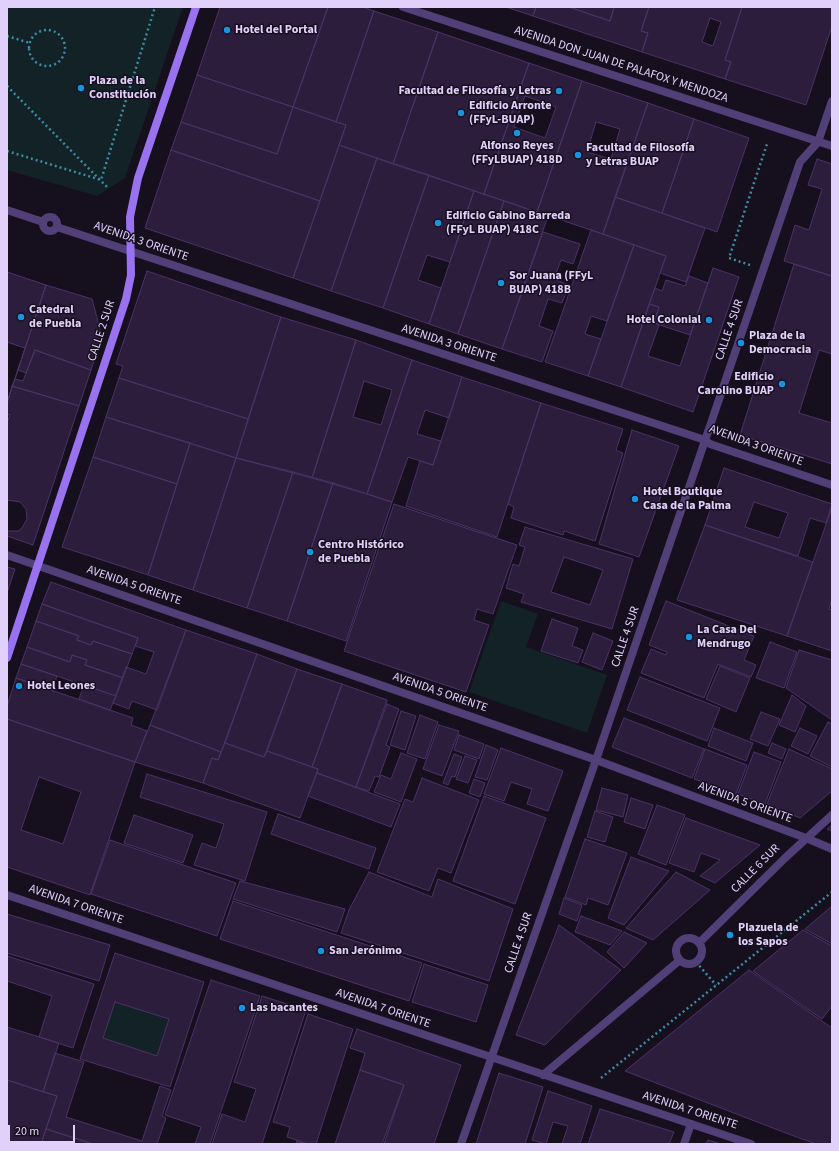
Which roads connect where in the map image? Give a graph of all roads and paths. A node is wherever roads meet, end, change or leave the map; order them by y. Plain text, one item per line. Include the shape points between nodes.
1 (156, 7) edge
2 (196, 7) edge
3 (402, 7) edge
4 (7, 36) edge
5 (30, 43) junction
6 (7, 86) edge
7 (832, 101) edge
8 (818, 142) junction
9 (767, 144) dead end
10 (832, 146) edge
11 (7, 151) edge
12 (100, 180) junction
13 (108, 188) dead end
14 (7, 210) edge
15 (130, 251) junction
16 (764, 269) junction
17 (705, 440) junction
18 (832, 485) edge
19 (7, 555) edge
20 (38, 566) junction
21 (7, 658) edge
22 (596, 760) junction
23 (832, 815) edge
24 (806, 838) junction
25 (832, 849) edge
26 (832, 892) edge
27 (7, 895) edge
28 (700, 943) junction
29 (680, 960) junction
30 (696, 962) junction
31 (716, 985) junction
32 (492, 1058) junction
33 (543, 1075) junction
34 (587, 1090) junction
35 (691, 1124) junction
36 (461, 1144) edge
37 (684, 1144) edge
38 (751, 1144) edge

1 - 12 path
2 - 15 street, CALLE 2 SUR via 138,178 130,217
3 - 8 street, AVENIDA DON JUAN DE PALAFOX Y MENDOZA
4 - 5 path
5 - 5 path via 42,31 54,31 62,39 65,51 55,64 43,65 31,55
6 - 12 path
7 - 8 street
8 - 10 street, AVENIDA DON JUAN DE PALAFOX Y MENDOZA
8 - 16 street, CALLE 4 SUR via 800,162
9 - 16 path via 729,258
11 - 12 path
12 - 13 path
14 - 15 street, AVENIDA 3 ORIENTE via 43,222 49,217 53,218 57,227
15 - 17 street, AVENIDA 3 ORIENTE
15 - 20 street, CALLE 2 SUR via 131,275 126,299
16 - 17 street, CALLE 4 SUR
17 - 18 street, AVENIDA 3 ORIENTE via 710,444
17 - 22 street, CALLE 4 SUR
19 - 20 street, AVENIDA 5 ORIENTE
20 - 21 street, CALLE 2 SUR
20 - 22 street, AVENIDA 5 ORIENTE
22 - 24 street, AVENIDA 5 ORIENTE
22 - 32 street, CALLE 4 SUR
23 - 24 street, CALLE 6 SUR
24 - 25 street, AVENIDA 5 ORIENTE
24 - 28 street, CALLE 6 SUR
26 - 31 path
27 - 32 street, AVENIDA 7 ORIENTE
28 - 29 street via 692,938 684,938 676,948
28 - 30 street via 702,951
29 - 30 street via 688,964
29 - 33 street
30 - 31 path
31 - 34 path
32 - 33 street, AVENIDA 7 ORIENTE
32 - 36 street, CALLE 4 SUR
33 - 34 street, AVENIDA 7 ORIENTE
34 - 35 street, AVENIDA 7 ORIENTE
35 - 37 street
35 - 38 street, AVENIDA 7 ORIENTE

